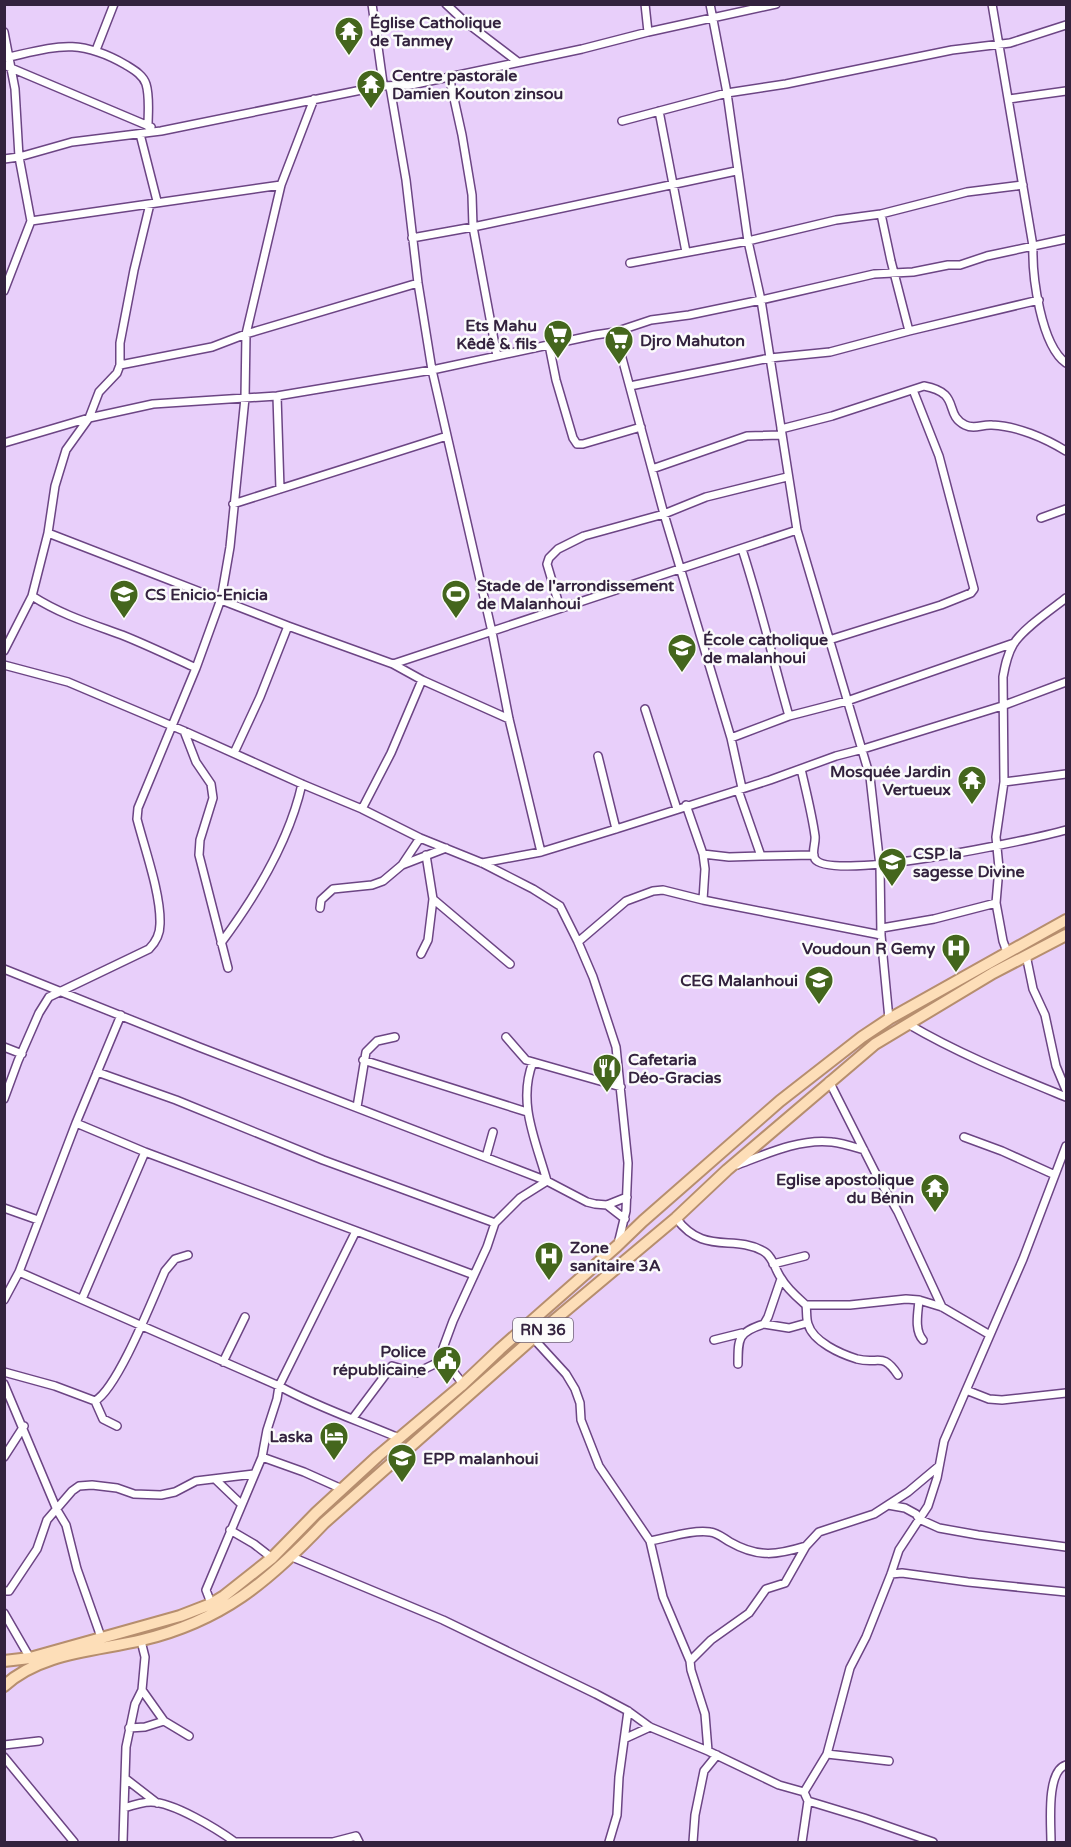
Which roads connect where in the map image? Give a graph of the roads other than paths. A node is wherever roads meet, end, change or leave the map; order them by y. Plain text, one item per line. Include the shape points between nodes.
1 (114, 4) edge
2 (372, 4) edge
3 (446, 4) edge
4 (645, 4) edge
5 (710, 4) edge
6 (776, 4) edge
7 (992, 4) edge
8 (712, 18) junction
9 (1066, 25) edge
10 (4, 32) edge
11 (648, 32) junction
12 (998, 46) junction
13 (96, 50) junction
14 (9, 57) junction
15 (518, 62) junction
16 (8, 66) edge
17 (449, 76) junction
18 (381, 86) junction
19 (390, 87) junction
20 (1066, 91) edge
21 (727, 93) junction
22 (314, 99) junction
23 (1009, 99) junction
24 (659, 111) junction
25 (622, 121) dead end
26 (148, 126) junction
27 (161, 131) junction
28 (140, 134) junction
29 (19, 158) junction
30 (4, 159) edge
31 (736, 171) junction
32 (281, 184) junction
33 (672, 184) junction
34 (1023, 185) junction
35 (154, 203) junction
36 (881, 214) junction
37 (31, 221) junction
38 (473, 227) junction
39 (412, 238) junction
40 (1066, 239) edge
41 (748, 241) junction
42 (1033, 246) junction
43 (686, 252) junction
44 (630, 263) dead end
45 (894, 274) junction
46 (418, 283) junction
47 (4, 291) edge
48 (761, 300) junction
49 (1039, 300) junction
50 (909, 331) junction
51 (615, 333) junction
52 (246, 334) junction
53 (549, 345) junction
54 (497, 356) junction
55 (770, 358) junction
56 (1066, 363) edge
57 (120, 365) junction
58 (432, 370) junction
59 (630, 386) junction
60 (913, 390) junction
61 (277, 396) junction
62 (245, 398) junction
63 (89, 418) junction
64 (641, 427) junction
65 (782, 432) junction
66 (447, 436) junction
67 (4, 443) edge
68 (1066, 451) edge
69 (652, 469) junction
70 (787, 477) junction
71 (280, 489) junction
72 (233, 504) junction
73 (1066, 509) edge
74 (664, 514) junction
75 (1041, 518) dead end
76 (797, 530) junction
77 (48, 533) junction
78 (742, 549) junction
79 (681, 567) junction
80 (32, 596) junction
81 (1066, 598) edge
82 (221, 599) junction
83 (560, 608) junction
84 (288, 626) junction
85 (492, 632) junction
86 (829, 640) junction
87 (1014, 643) junction
88 (4, 651) edge
89 (393, 664) junction
90 (4, 665) edge
91 (196, 668) junction
92 (422, 680) junction
93 (1066, 682) edge
94 (846, 701) junction
95 (1002, 706) junction
96 (645, 709) dead end
97 (789, 716) junction
98 (509, 719) junction
99 (172, 726) junction
100 (184, 731) junction
101 (730, 738) junction
102 (863, 749) junction
103 (234, 753) junction
104 (598, 756) dead end
105 (801, 769) junction
106 (1066, 774) edge
107 (1004, 782) junction
108 (302, 784) junction
109 (740, 789) junction
110 (687, 806) junction
111 (677, 808) junction
112 (362, 809) junction
113 (616, 829) junction
114 (1066, 830) edge
115 (420, 838) junction
116 (996, 846) junction
117 (446, 848) junction
118 (541, 852) junction
119 (703, 854) junction
120 (426, 855) junction
121 (814, 855) junction
122 (761, 856) junction
123 (482, 863) junction
124 (402, 865) junction
125 (880, 866) junction
126 (433, 899) junction
127 (703, 900) junction
128 (996, 903) junction
129 (320, 908) dead end
130 (1066, 920) edge
131 (882, 931) junction
132 (1066, 935) edge
133 (578, 942) junction
134 (221, 943) junction
135 (1007, 952) junction
136 (421, 954) dead end
137 (1026, 955) junction
138 (510, 964) dead end
139 (228, 968) dead end
140 (4, 969) edge
141 (60, 990) junction
142 (121, 1015) junction
143 (889, 1019) junction
144 (908, 1024) junction
145 (395, 1037) dead end
146 (506, 1037) dead end
147 (4, 1047) edge
148 (21, 1054) junction
149 (363, 1060) junction
150 (533, 1062) junction
151 (97, 1072) junction
152 (829, 1081) junction
153 (621, 1087) junction
154 (1066, 1089) edge
155 (1066, 1097) edge
156 (4, 1099) edge
157 (357, 1107) junction
158 (527, 1112) junction
159 (76, 1123) junction
160 (493, 1132) dead end
161 (964, 1137) dead end
162 (1066, 1146) edge
163 (864, 1150) junction
164 (145, 1152) junction
165 (486, 1157) junction
166 (727, 1170) junction
167 (1055, 1175) junction
168 (547, 1181) junction
169 (627, 1197) junction
170 (607, 1205) junction
171 (4, 1208) edge
172 (676, 1218) junction
173 (625, 1219) junction
174 (38, 1220) junction
175 (495, 1223) junction
176 (356, 1231) junction
177 (617, 1246) junction
178 (188, 1255) dead end
179 (805, 1256) dead end
180 (773, 1264) junction
181 (18, 1272) junction
182 (474, 1275) junction
183 (781, 1279) junction
184 (82, 1299) junction
185 (4, 1300) edge
186 (919, 1300) junction
187 (806, 1305) junction
188 (942, 1307) junction
189 (245, 1317) dead end
190 (807, 1323) junction
191 (764, 1324) junction
192 (140, 1326) junction
193 (742, 1333) junction
194 (990, 1335) junction
195 (533, 1338) junction
196 (714, 1340) dead end
197 (923, 1340) dead end
198 (445, 1359) junction
199 (223, 1362) junction
200 (738, 1364) dead end
201 (4, 1372) edge
202 (898, 1375) dead end
203 (4, 1384) edge
204 (464, 1384) junction
205 (279, 1386) junction
206 (966, 1390) junction
207 (1066, 1393) edge
208 (95, 1401) junction
209 (353, 1418) junction
210 (24, 1426) junction
211 (117, 1426) dead end
212 (399, 1438) junction
213 (4, 1457) edge
214 (262, 1457) junction
215 (940, 1466) junction
216 (254, 1474) junction
217 (215, 1479) junction
218 (342, 1489) junction
219 (241, 1504) junction
220 (888, 1505) junction
221 (57, 1510) junction
222 (919, 1519) junction
223 (230, 1530) junction
224 (650, 1541) junction
225 (806, 1546) junction
226 (1066, 1547) edge
227 (292, 1557) junction
228 (272, 1558) junction
229 (891, 1574) junction
230 (7, 1591) edge
231 (1066, 1592) edge
232 (4, 1600) edge
233 (212, 1603) junction
234 (4, 1613) edge
235 (101, 1637) junction
236 (141, 1641) junction
237 (30, 1658) junction
238 (4, 1661) edge
239 (690, 1661) junction
240 (4, 1686) edge
241 (142, 1690) junction
242 (628, 1711) junction
243 (164, 1721) junction
244 (650, 1727) junction
245 (129, 1728) junction
246 (189, 1736) dead end
247 (626, 1738) junction
248 (39, 1742) dead end
249 (4, 1745) edge
250 (708, 1751) junction
251 (827, 1754) junction
252 (717, 1755) junction
253 (4, 1757) edge
254 (889, 1761) dead end
255 (1066, 1765) edge
256 (126, 1779) junction
257 (804, 1792) junction
258 (808, 1801) junction
259 (157, 1803) junction
260 (124, 1808) junction
261 (74, 1842) edge
262 (123, 1842) edge
263 (235, 1842) edge
264 (359, 1842) edge
265 (609, 1842) edge
266 (693, 1842) edge
267 (802, 1842) edge
268 (933, 1842) edge
269 (1051, 1842) edge

1 - 13 street
2 - 18 street
3 - 15 street
4 - 11 street
5 - 8 street
6 - 8 street
7 - 12 street
8 - 11 street
8 - 21 street
9 - 12 street
10 - 14 street
11 - 15 street
12 - 21 street via 952,50
12 - 23 street
13 - 14 street via 63,46
13 - 26 street via 143,78 148,93
14 - 16 street
15 - 17 street
16 - 26 street
16 - 29 street via 15,89
17 - 19 street
17 - 38 street via 472,195
18 - 19 street
18 - 22 street
19 - 39 street
20 - 23 street
21 - 24 street
21 - 31 street
22 - 27 street
22 - 32 street
23 - 34 street
24 - 25 street
24 - 33 street
26 - 27 street
27 - 28 street
28 - 29 street via 72,142
28 - 35 street
29 - 30 street
29 - 37 street
31 - 33 street
31 - 41 street
32 - 35 street
32 - 52 street
33 - 38 street
33 - 43 street
34 - 36 street via 968,192
34 - 42 street
35 - 37 street
35 - 57 street via 134,270 120,343
36 - 41 street via 836,220
36 - 45 street
37 - 47 street
38 - 39 street
38 - 54 street
39 - 46 street
40 - 42 street
41 - 43 street
41 - 48 street
42 - 45 street via 960,266
42 - 49 street
43 - 44 street
45 - 48 street via 874,274
45 - 50 street
46 - 52 street
46 - 58 street
48 - 51 street via 651,320
48 - 55 street
49 - 50 street
49 - 56 street via 1050,344
50 - 55 street via 830,352
51 - 53 street
51 - 59 street
52 - 57 street via 212,347
52 - 62 street
53 - 54 street
53 - 64 street via 577,444
54 - 58 street
55 - 59 street
55 - 65 street
57 - 63 street via 99,393
58 - 61 street
58 - 66 street
59 - 64 street
60 - 65 street
60 - 68 street via 924,386 943,392 959,421 971,428 990,424 1005,427 1038,436
60 - 86 street via 939,456 974,589 941,605
61 - 62 street
61 - 71 street
62 - 63 street via 153,404
62 - 72 street
63 - 67 street
63 - 77 street via 66,450 55,486
64 - 69 street
65 - 69 street via 747,436
65 - 70 street
66 - 71 street
66 - 85 street
69 - 74 street
70 - 74 street via 706,498
70 - 76 street
71 - 72 street
72 - 82 street
73 - 75 street
74 - 79 street
74 - 83 street via 584,536 552,554 547,564
76 - 78 street
76 - 86 street
77 - 80 street
77 - 82 street
78 - 79 street
78 - 97 street
79 - 83 street
79 - 101 street
80 - 88 street
80 - 91 street via 52,609
81 - 87 street
82 - 84 street
82 - 91 street
83 - 85 street
84 - 89 street
84 - 103 street
85 - 89 street
85 - 98 street
86 - 94 street
87 - 94 street
87 - 95 street via 1006,661
89 - 92 street
90 - 99 street via 68,682
91 - 99 street
92 - 98 street
92 - 112 street
93 - 95 street
94 - 97 street
94 - 102 street
95 - 102 street
95 - 107 street
96 - 111 street
97 - 101 street
98 - 118 street
99 - 100 street
99 - 141 street via 137,814 159,908 158,937 149,949
100 - 103 street
100 - 134 street via 213,792 199,855
101 - 109 street
102 - 105 street
102 - 125 street
103 - 108 street
104 - 113 street
105 - 109 street
105 - 121 street via 815,838
106 - 107 street
107 - 116 street
108 - 112 street
108 - 134 street via 282,844
109 - 110 street
109 - 122 street
110 - 111 street
110 - 119 street
111 - 113 street
112 - 115 street
113 - 118 street
114 - 116 street
115 - 117 street
115 - 124 street
116 - 125 street
116 - 128 street
117 - 120 street
117 - 123 street
118 - 123 street
119 - 122 street via 729,858
119 - 127 street
120 - 124 street
120 - 126 street
121 - 122 street
121 - 125 street via 822,863
123 - 133 street via 560,906
124 - 129 street via 372,885 333,889 321,900
125 - 131 street
126 - 136 street via 428,940
126 - 138 street
127 - 131 street
127 - 133 street via 663,890 637,896 616,907
128 - 131 street
128 - 135 street
130 - 135 main road, RN 36
131 - 143 street
132 - 137 main road, RN 36
133 - 153 street via 613,1034
134 - 139 street
135 - 143 main road, RN 36
137 - 144 main road, RN 36
137 - 154 street via 1033,989 1045,1015 1056,1066
140 - 141 street
141 - 142 street
141 - 148 street via 45,1001
142 - 151 street
142 - 157 street
143 - 177 main road, RN 36 via 780,1101
144 - 152 main road, RN 36 via 875,1044
144 - 155 street via 986,1065
145 - 149 street via 377,1041
146 - 150 street via 521,1056
147 - 148 street
148 - 156 street
149 - 157 street
149 - 158 street
150 - 153 street
150 - 158 street via 527,1078
151 - 159 street
151 - 175 street
152 - 163 street
152 - 166 main road, RN 36
153 - 169 street
157 - 165 street
158 - 168 street
159 - 164 street
159 - 174 street
160 - 165 street
161 - 167 street
162 - 167 street
163 - 166 street via 833,1142 812,1142
163 - 188 street
164 - 176 street
164 - 184 street
165 - 168 street
166 - 172 main road, RN 36
167 - 194 street
168 - 170 street via 588,1202
168 - 175 street via 520,1198
169 - 170 street
169 - 173 street
170 - 173 street
171 - 174 street
172 - 180 street via 684,1230 706,1241 764,1251
172 - 195 main road, RN 36
173 - 177 street
174 - 181 street
175 - 182 street
176 - 182 street
176 - 205 street
177 - 204 main road, RN 36
178 - 192 street via 176,1259 165,1270
179 - 180 street
180 - 183 street
181 - 184 street
181 - 185 street
182 - 198 street via 446,1338
183 - 187 street
183 - 191 street
184 - 192 street
186 - 187 street
186 - 188 street
186 - 197 street via 918,1328
187 - 190 street
188 - 194 street
189 - 199 street
190 - 191 street via 789,1328
190 - 202 street via 818,1340 859,1359 885,1360
191 - 193 street
192 - 199 street
192 - 208 street via 105,1394
193 - 196 street
193 - 200 street
194 - 206 street
195 - 224 street via 575,1389 581,1420 599,1466
195 - 227 main road, RN 36 via 324,1523
198 - 204 street
198 - 209 street via 416,1373 392,1366
199 - 205 street
201 - 208 street
203 - 210 street
204 - 212 main road, RN 36
205 - 209 street
205 - 214 street
206 - 207 street via 1002,1400
206 - 215 street via 944,1441
208 - 211 street via 103,1419
209 - 212 street
210 - 213 street
210 - 221 street
212 - 218 main road, RN 36
214 - 216 street
214 - 218 street
215 - 220 street
215 - 222 street via 928,1506
216 - 217 street
216 - 219 street
217 - 219 street
217 - 221 street via 161,1495 79,1486
218 - 228 main road, RN 36
219 - 223 street
220 - 222 street via 906,1508
220 - 225 street via 874,1514 819,1532
221 - 230 street via 47,1520 37,1549
221 - 235 street via 66,1525
222 - 226 street via 955,1532
222 - 229 street via 899,1550
223 - 228 street
223 - 233 street via 206,1590
224 - 225 street via 702,1531 719,1534 756,1553 772,1555
224 - 239 street via 663,1597
225 - 239 street via 786,1583 766,1589 749,1613 711,1640
227 - 236 main road, RN 36 via 218,1613
227 - 242 street via 443,1620
228 - 233 main road, RN 36
229 - 231 street
229 - 251 street via 850,1668
230 - 232 street
233 - 235 main road, RN 36 via 180,1616
234 - 237 street
235 - 237 main road, RN 36
236 - 240 main road, RN 36 via 76,1653 34,1666
236 - 241 street via 145,1658
237 - 238 main road, RN 36
239 - 250 street via 705,1714
241 - 243 street
241 - 245 street
242 - 244 street
242 - 247 street
243 - 245 street
243 - 246 street
244 - 247 street
244 - 250 street
245 - 256 street
247 - 265 street via 617,1815
248 - 249 street
250 - 252 street
251 - 254 street
251 - 257 street
252 - 257 street via 779,1785
252 - 266 street via 704,1771
253 - 261 street
255 - 269 street via 1058,1770 1050,1797
256 - 259 street
256 - 260 street
257 - 258 street
258 - 267 street
258 - 268 street
259 - 260 street
259 - 263 street via 189,1814
260 - 262 street
263 - 264 street via 333,1842 356,1836

